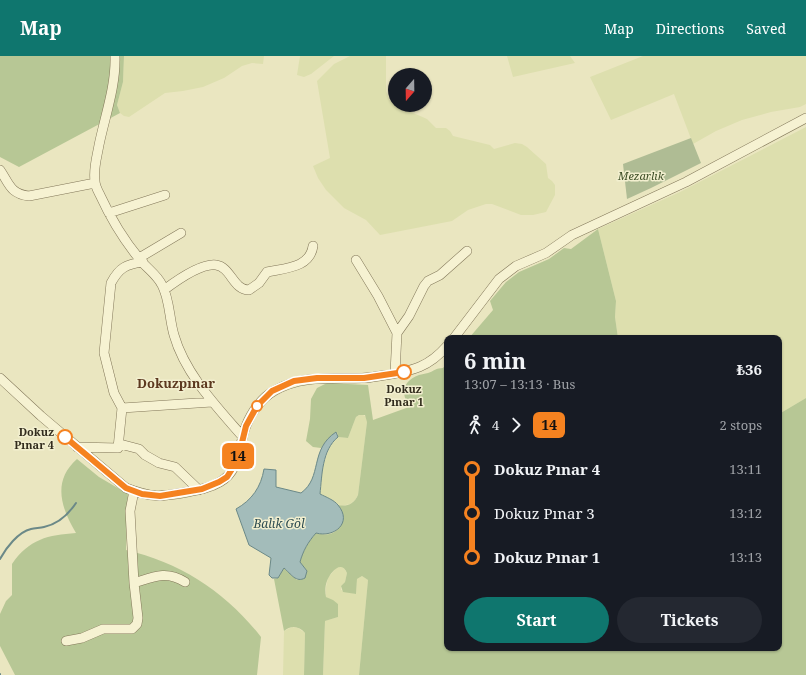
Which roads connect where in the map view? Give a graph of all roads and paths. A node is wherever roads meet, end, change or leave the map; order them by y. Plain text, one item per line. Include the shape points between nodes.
1 (116, 56) edge
2 (806, 118) edge
3 (0, 170) edge
4 (95, 183) junction
5 (165, 195) dead end
6 (109, 213) junction
7 (181, 233) dead end
8 (313, 246) dead end
9 (467, 251) dead end
10 (141, 260) junction
11 (356, 260) dead end
12 (164, 290) junction
13 (397, 333) junction
14 (456, 335) edge
15 (444, 349) edge
16 (395, 373) junction
17 (0, 378) edge
18 (212, 402) junction
19 (122, 408) junction
20 (243, 437) junction
21 (120, 444) junction
22 (77, 447) junction
23 (199, 490) junction
24 (134, 491) junction
25 (185, 582) dead end
26 (134, 583) junction
27 (66, 641) dead end

1 - 4 street via 116,68 94,172
2 - 14 street via 686,182 572,235 546,253 516,266 499,279
3 - 4 street via 11,188 22,196
4 - 6 street
5 - 6 street
6 - 10 street via 123,238
7 - 10 street
8 - 12 street via 306,260 297,265 267,272 259,284 249,290 241,288 221,266 214,264 193,271
9 - 13 street via 440,275 428,281
10 - 12 street via 154,272
10 - 19 street via 123,267 115,274 111,283 104,353 114,394
11 - 13 street
12 - 18 street via 174,335 189,370
13 - 16 street
15 - 16 street via 429,363 412,371
16 - 20 street via 364,378 317,378 294,381 272,391 257,406
17 - 22 street
18 - 19 street
18 - 20 street
19 - 21 street
20 - 23 street via 238,459 227,477
21 - 22 street via 118,448
21 - 23 street via 139,449 159,463 175,467
22 - 24 street via 126,488
23 - 24 street via 160,496
24 - 26 street via 130,511
25 - 26 street via 169,575 160,575
26 - 27 street via 138,618 135,627 103,629 82,638

